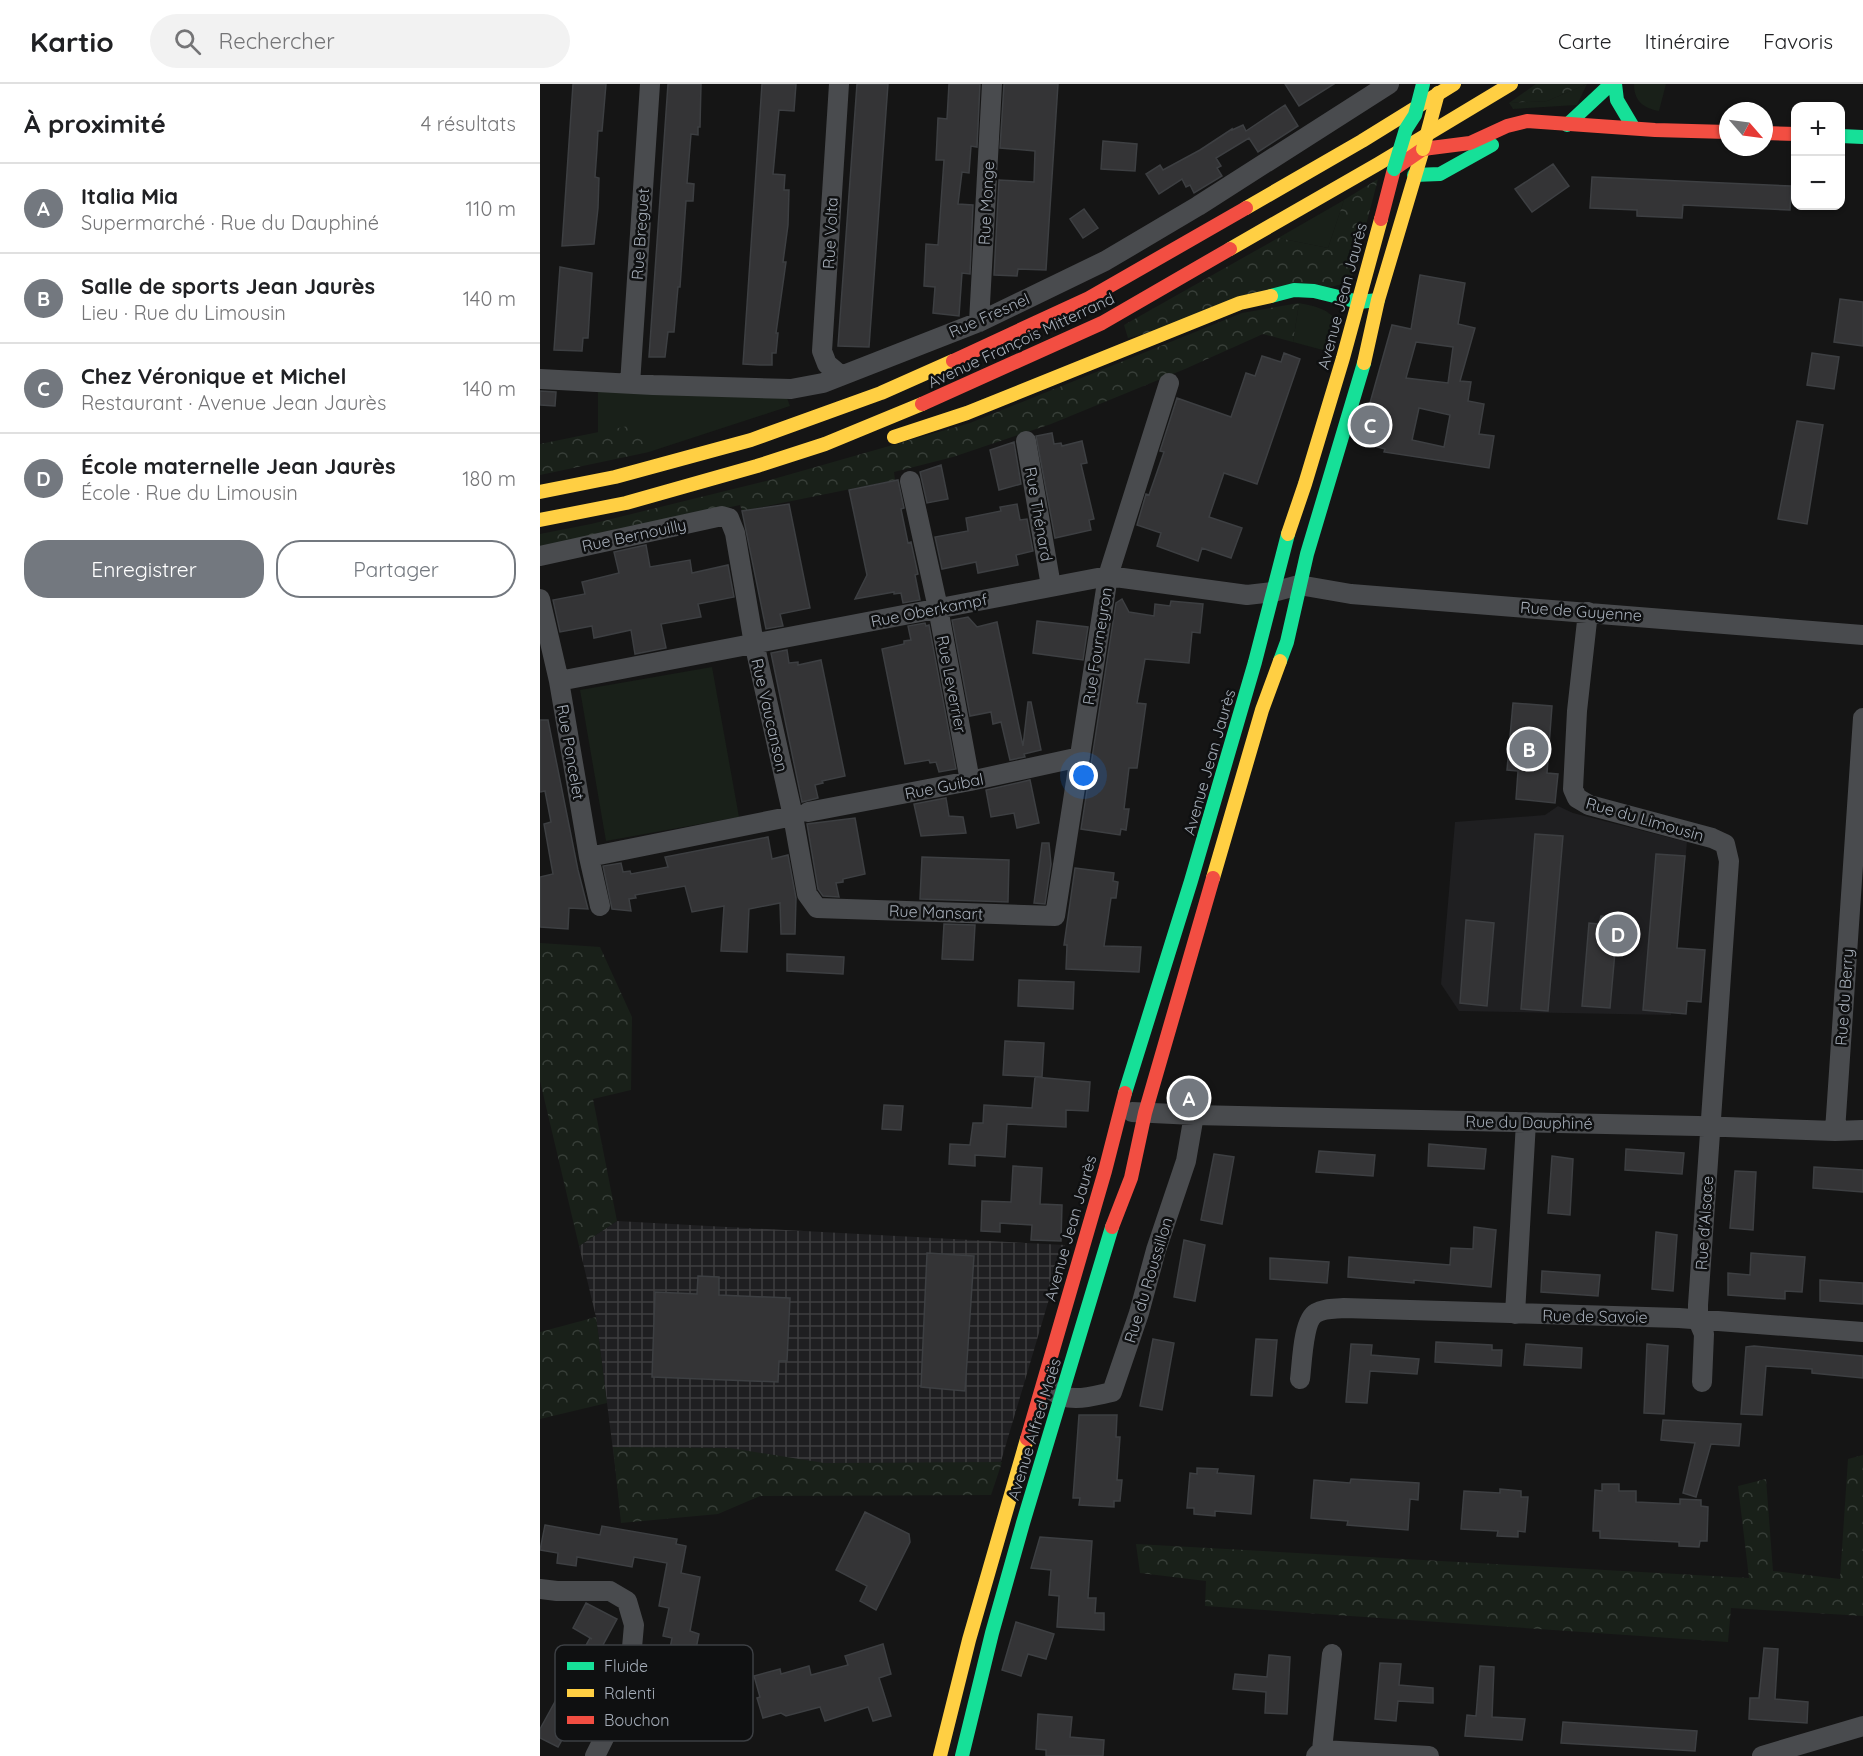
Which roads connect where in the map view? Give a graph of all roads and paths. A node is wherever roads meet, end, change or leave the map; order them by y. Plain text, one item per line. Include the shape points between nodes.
1 (650, 84) edge
2 (839, 84) edge
3 (992, 84) edge
4 (1389, 84) edge
5 (1423, 84) edge
6 (1441, 84) edge
7 (1454, 84) edge
8 (1511, 84) edge
9 (1613, 84) edge
10 (1415, 115) junction
11 (1567, 125) junction
12 (1633, 127) junction
13 (1719, 132) edge
14 (1773, 134) edge
15 (1791, 134) edge
16 (1845, 136) edge
17 (1863, 137) edge
18 (1423, 149) junction
19 (1406, 161) junction
20 (1394, 169) junction
21 (1414, 175) junction
22 (1378, 300) junction
23 (1359, 302) junction
24 (980, 322) junction
25 (840, 375) junction
26 (540, 379) edge
27 (1168, 383) dead end
28 (630, 384) junction
29 (885, 440) dead end
30 (1026, 441) dead end
31 (825, 444) junction
32 (855, 446) dead end
33 (910, 482) dead end
34 (540, 492) edge
35 (729, 518) joint
36 (540, 520) edge
37 (540, 556) edge
38 (1108, 576) junction
39 (1299, 585) junction
40 (1051, 586) junction
41 (1273, 592) junction
42 (540, 599) edge
43 (938, 608) junction
44 (1588, 612) junction
45 (1863, 635) edge
46 (754, 641) junction
47 (558, 678) junction
48 (1863, 718) edge
49 (1079, 759) junction
50 (970, 781) junction
51 (801, 814) junction
52 (589, 857) junction
53 (600, 906) dead end
54 (818, 908) joint
55 (1055, 916) joint
56 (1121, 1109) junction
57 (1145, 1113) junction
58 (1194, 1115) junction
59 (1526, 1122) junction
60 (1712, 1126) junction
61 (1863, 1130) edge
62 (1835, 1131) junction
63 (1515, 1314) junction
64 (1698, 1320) junction
65 (1863, 1332) edge
66 (1300, 1379) dead end
67 (1702, 1382) dead end
68 (1042, 1383) junction
69 (1060, 1396) junction
70 (1023, 1450) joint
71 (540, 1589) edge
72 (632, 1645) edge
73 (1332, 1654) dead end
74 (1863, 1726) edge
75 (602, 1741) edge
76 (1795, 1752) edge
77 (1319, 1753) edge
78 (595, 1756) edge
79 (940, 1756) edge
80 (962, 1756) edge
81 (1429, 1756) edge
82 (1762, 1756) edge

1 - 28 street, Rue Breguet
2 - 25 street, Rue Volta via 822,351 827,364
3 - 24 street, Rue Monge
4 - 24 street, Rue Fresnel via 1105,261
5 - 10 main road, Avenue Jean Jaurès, bridge
6 - 18 main road, bridge
7 - 34 main road, Avenue François Mitterrand via 1089,298 881,393 752,440 615,477
8 - 31 main road, Avenue François Mitterrand via 1102,323
9 - 11 main road
9 - 12 main road via 1617,100
10 - 19 main road via 1416,130
10 - 20 main road, Avenue Jean Jaurès, bridge via 1406,129
11 - 12 main road
11 - 18 main road via 1527,121 1470,143
11 - 21 main road via 1515,136 1440,174
12 - 13 main road
14 - 15 main road
16 - 17 main road
18 - 19 main road
18 - 21 main road
19 - 20 main road
19 - 21 main road
20 - 23 main road, Avenue Jean Jaurès
21 - 22 main road
22 - 23 main road
22 - 39 main road via 1370,342
23 - 29 main road via 1294,290 1240,303 967,413
23 - 41 main road, Avenue Jean Jaurès via 1293,513
24 - 25 street, Rue Fresnel
25 - 28 street, Rue Fresnel via 791,389
26 - 28 street, Rue Fresnel
27 - 38 street, Rue Fourneyron
30 - 40 street, Rue Thénard
31 - 32 main road
31 - 36 main road, Avenue François Mitterrand via 626,503
33 - 43 street, Rue Leverrier
35 - 37 street, Rue Bernouilly via 722,516
35 - 46 street, Rue Vaucanson
38 - 40 street, Rue Oberkampf
38 - 41 street, Rue Oberkampf via 1247,595
38 - 49 street, Rue Fourneyron
39 - 41 street, Rue Oberkampf
39 - 44 street, Rue de Guyenne via 1351,594
39 - 57 main road via 1287,642 1262,710
40 - 43 street, Rue Oberkampf
41 - 56 main road, Avenue Jean Jaurès via 1256,662
42 - 47 street, Rue Poncelet
43 - 46 street, Rue Oberkampf
43 - 50 street, Rue Leverrier
44 - 45 street, Rue de Guyenne
44 - 60 street, Rue du Limousin via 1576,733 1573,789 1577,798 1589,805 1725,844 1729,861
46 - 47 street, Rue Oberkampf
46 - 51 street, Rue Vaucanson
47 - 52 street, Rue Poncelet
48 - 62 street, Rue du Berry
49 - 50 street, Rue Guibal
49 - 55 street, Rue Fourneyron
50 - 51 street, Rue Guibal
51 - 52 street, Rue Guibal
51 - 54 street, Rue Vaucanson via 807,894
52 - 53 street, Rue Poncelet
54 - 55 street, Rue Mansart
56 - 57 street, Rue du Dauphiné
56 - 68 main road, Avenue Jean Jaurès
57 - 58 street, Rue du Dauphiné
57 - 69 main road, Avenue Alfred Maës via 1131,1178 1108,1238
58 - 59 street, Rue du Dauphiné
58 - 69 street, Rue du Roussillon via 1185,1161 1112,1392 1087,1397
59 - 60 street, Rue du Dauphiné
59 - 63 street
60 - 62 street, Rue du Dauphiné
60 - 64 street, Rue d'Alsace
61 - 62 street, Rue du Dauphiné
63 - 64 street, Rue de Savoie
63 - 66 street, Rue de Savoie via 1344,1308 1316,1312 1308,1320
64 - 65 street, Rue de Savoie
64 - 67 street, Rue d'Alsace via 1704,1334
68 - 69 street
68 - 70 main road, Avenue Jean Jaurès
69 - 80 main road, Avenue Alfred Maës via 995,1622
70 - 79 main road, Avenue Alfred Maës
71 - 72 street via 610,1592 627,1601 634,1626
73 - 77 street
74 - 76 street
75 - 78 street
76 - 82 street
77 - 81 street

